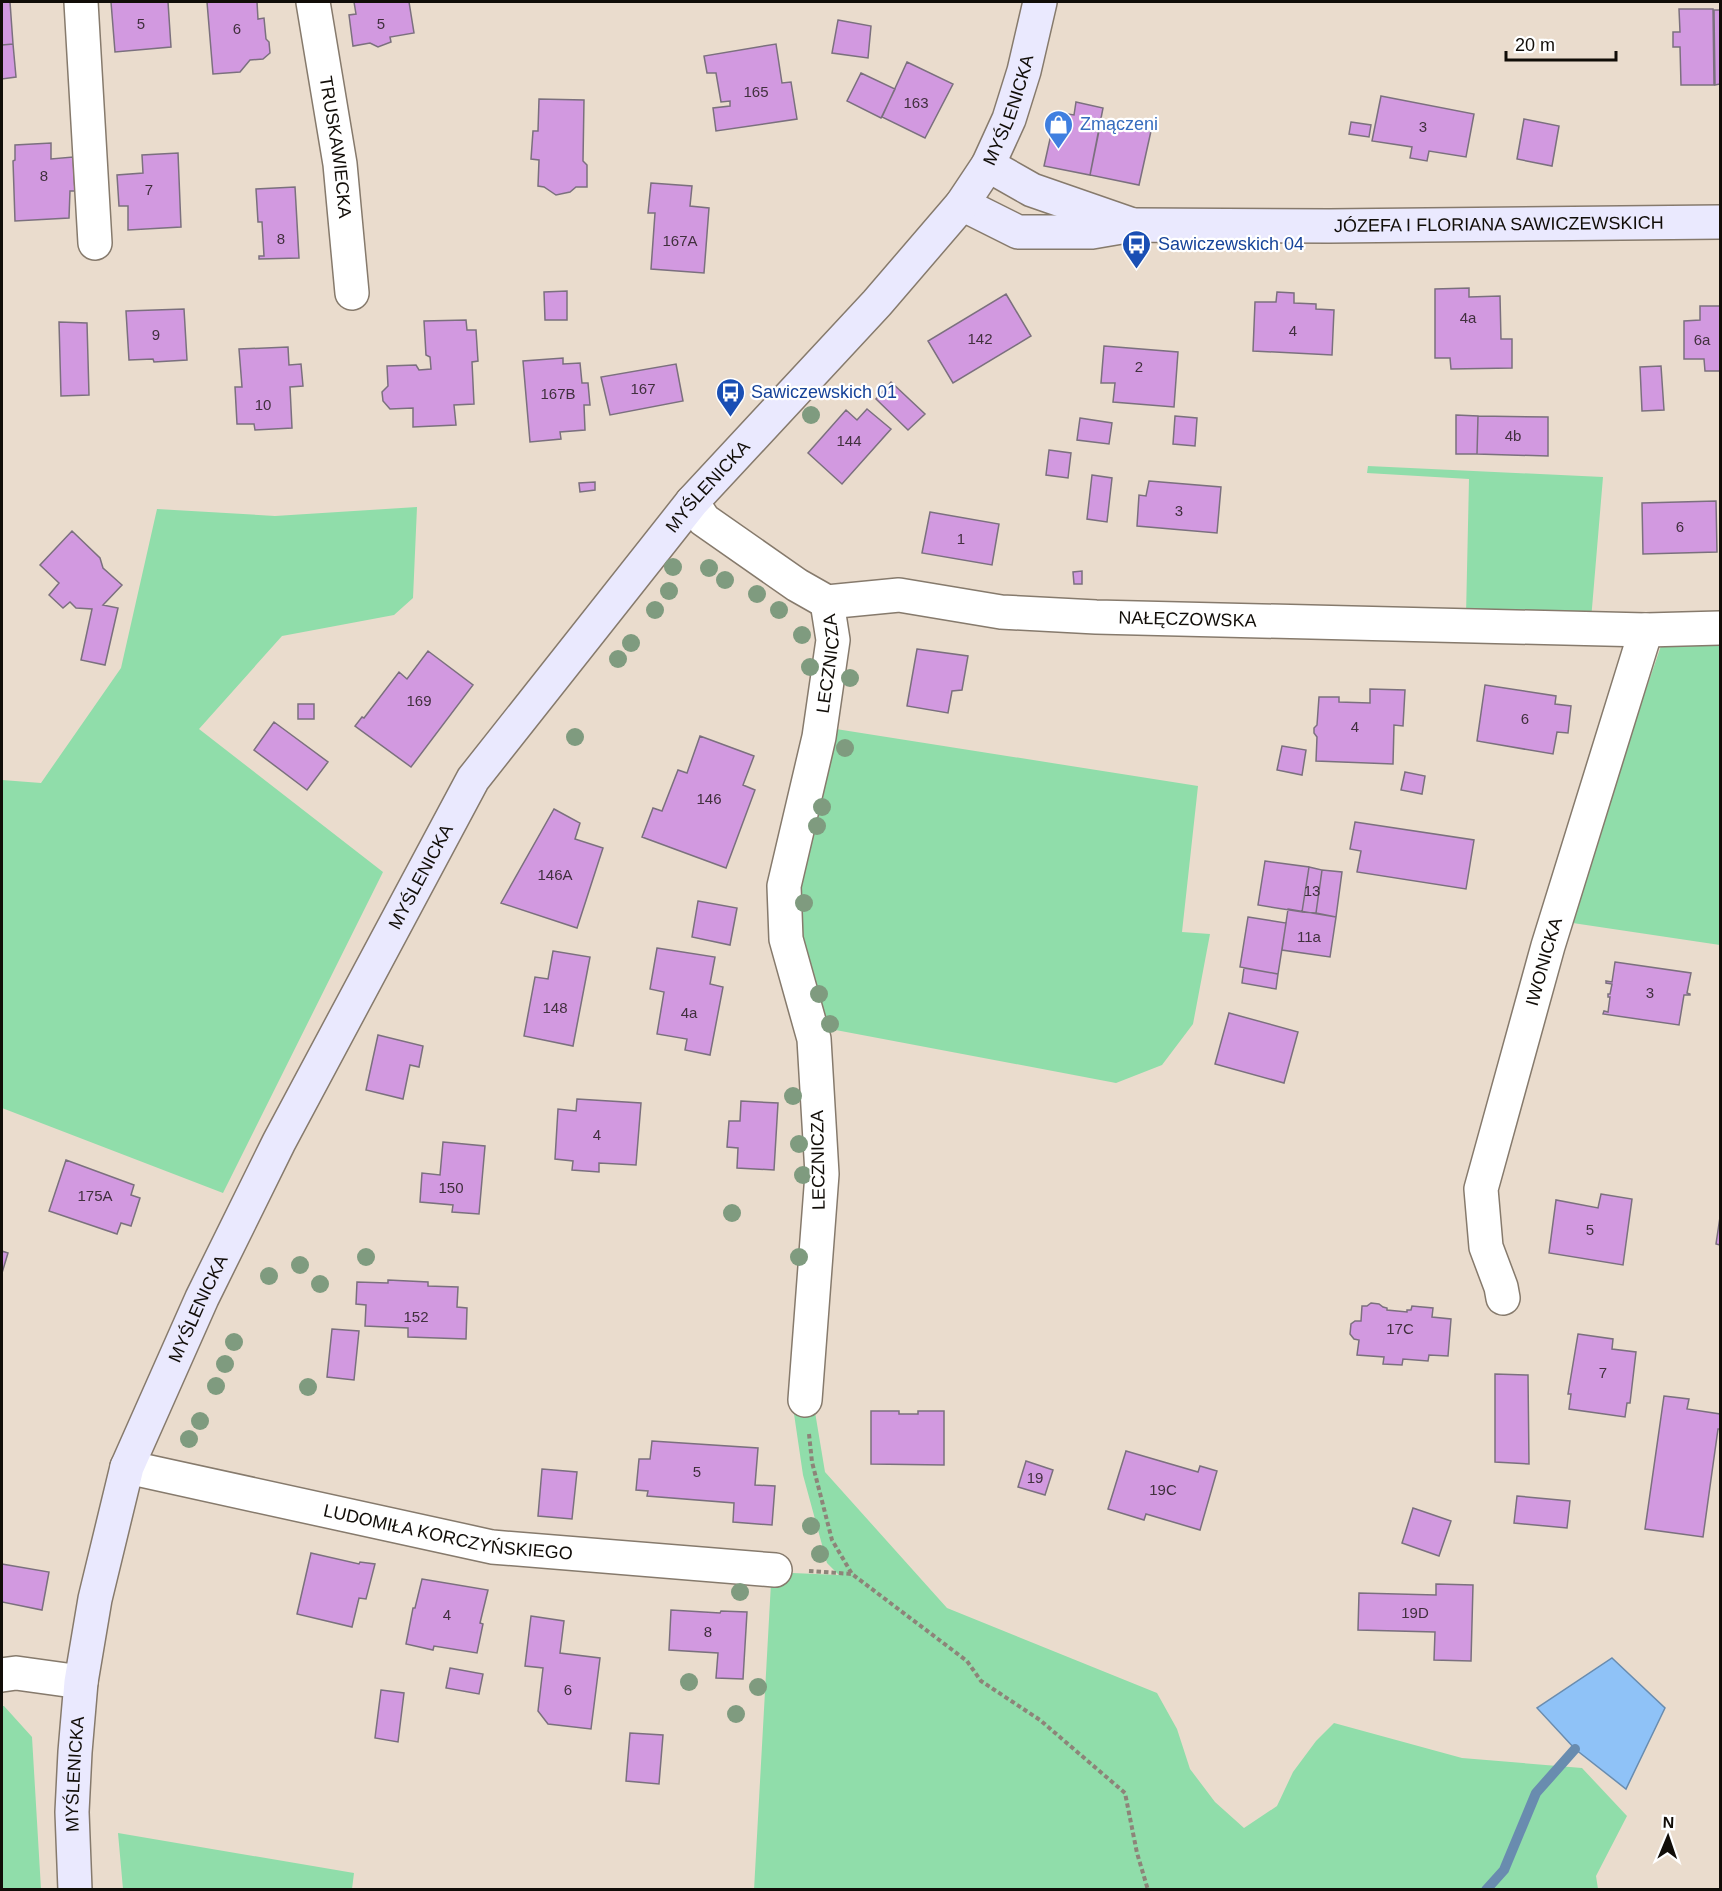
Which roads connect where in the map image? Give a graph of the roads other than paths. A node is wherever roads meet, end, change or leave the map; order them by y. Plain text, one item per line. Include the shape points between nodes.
1 (81, 2) edge
2 (313, 2) edge
3 (1040, 2) edge
4 (988, 165) junction
5 (962, 204) junction
6 (1720, 222) edge
7 (1133, 225) junction
8 (95, 243) dead end
9 (352, 292) dead end
10 (692, 502) junction
11 (827, 602) junction
12 (1720, 628) edge
13 (1646, 630) junction
14 (1503, 1298) dead end
15 (805, 1400) road end
16 (127, 1467) junction
17 (775, 1569) road end
18 (2, 1675) edge
19 (81, 1682) junction
20 (75, 1890) edge

1 - 8 street
2 - 9 street, TRUSKAWIECKA via 340,164
3 - 4 street, MYŚLENICKA via 1009,119
4 - 5 street, MYŚLENICKA
4 - 7 street, JÓZEFA I FLORIANA SAWICZEWSKICH via 1032,190
5 - 7 street, JÓZEFA I FLORIANA SAWICZEWSKICH via 1018,232 1092,232
5 - 10 street, MYŚLENICKA via 877,303
6 - 7 street, JÓZEFA I FLORIANA SAWICZEWSKICH
10 - 11 street via 704,520
10 - 16 street, MYŚLENICKA via 473,779 279,1142 202,1298
11 - 13 street, NAŁĘCZOWSKA via 898,596 1001,612 1096,617
11 - 15 street, LECZNICZA via 833,639 821,726 784,886 786,939 814,1039 822,1174
12 - 13 street, NAŁĘCZOWSKA
13 - 14 street, IWONICKA via 1548,946 1482,1189 1486,1246
16 - 17 street, LUDOMIŁA KORCZYŃSKIEGO via 492,1547
16 - 19 street, MYŚLENICKA via 95,1599
18 - 19 street via 16,1673
19 - 20 street, MYŚLENICKA via 72,1812

